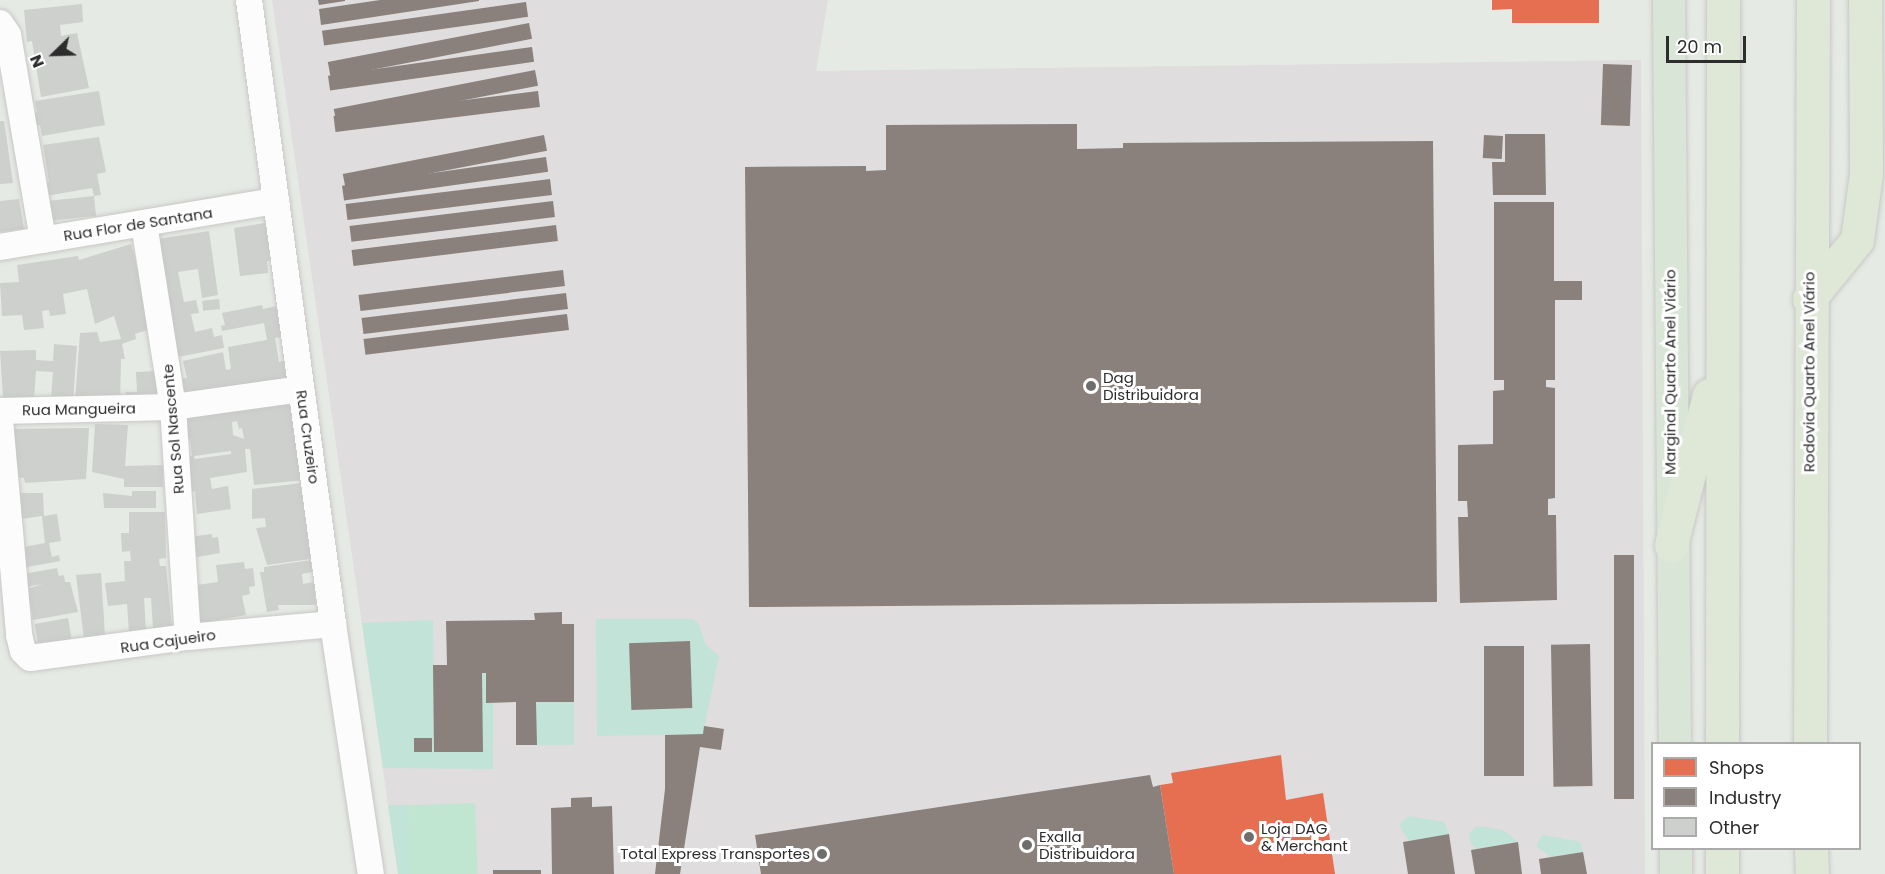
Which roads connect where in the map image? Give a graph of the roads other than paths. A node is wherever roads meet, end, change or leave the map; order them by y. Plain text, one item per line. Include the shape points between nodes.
1 (249, 0) edge
2 (1669, 0) edge
3 (1723, 0) edge
4 (1813, 0) edge
5 (1865, 0) edge
6 (0, 23) edge
7 (276, 201) junction
8 (144, 224) junction
9 (43, 240) junction
10 (0, 248) edge
11 (1809, 299) junction
12 (1722, 335) junction
13 (302, 388) junction
14 (173, 407) junction
15 (0, 411) edge
16 (0, 420) edge
17 (1671, 545) junction
18 (333, 624) junction
19 (188, 637) junction
20 (1675, 742) edge
21 (1722, 742) edge
22 (1810, 742) edge
23 (1676, 850) edge
24 (1722, 850) edge
25 (1811, 850) edge
26 (371, 874) edge
27 (1676, 874) edge
28 (1722, 874) edge
29 (1812, 874) edge

1 - 7 street, Rua Cruzeiro
2 - 17 main road, Marginal Quarto Anel Viário
3 - 12 highway
4 - 11 highway, Rodovia Quarto Anel Viário
5 - 11 highway via 1866,173 1857,240
6 - 9 street via 8,34
7 - 8 street, Rua Flor de Santana
7 - 13 street, Rua Cruzeiro
8 - 9 street, Rua Flor de Santana
8 - 14 street, Rua Sol Nascente
9 - 10 street, Rua Flor de Santana
11 - 22 highway, Rodovia Quarto Anel Viário
12 - 17 highway
12 - 21 highway
13 - 14 street, Rua Mangueira
13 - 18 street, Rua Cruzeiro
14 - 15 street, Rua Mangueira
14 - 19 street, Rua Sol Nascente
16 - 19 street, Rua Cajueiro via 18,635 23,651 30,658 42,659
17 - 20 main road, Marginal Quarto Anel Viário
18 - 19 street, Rua Cajueiro
18 - 26 street, Rua Cruzeiro
23 - 27 main road
24 - 28 highway
25 - 29 highway

